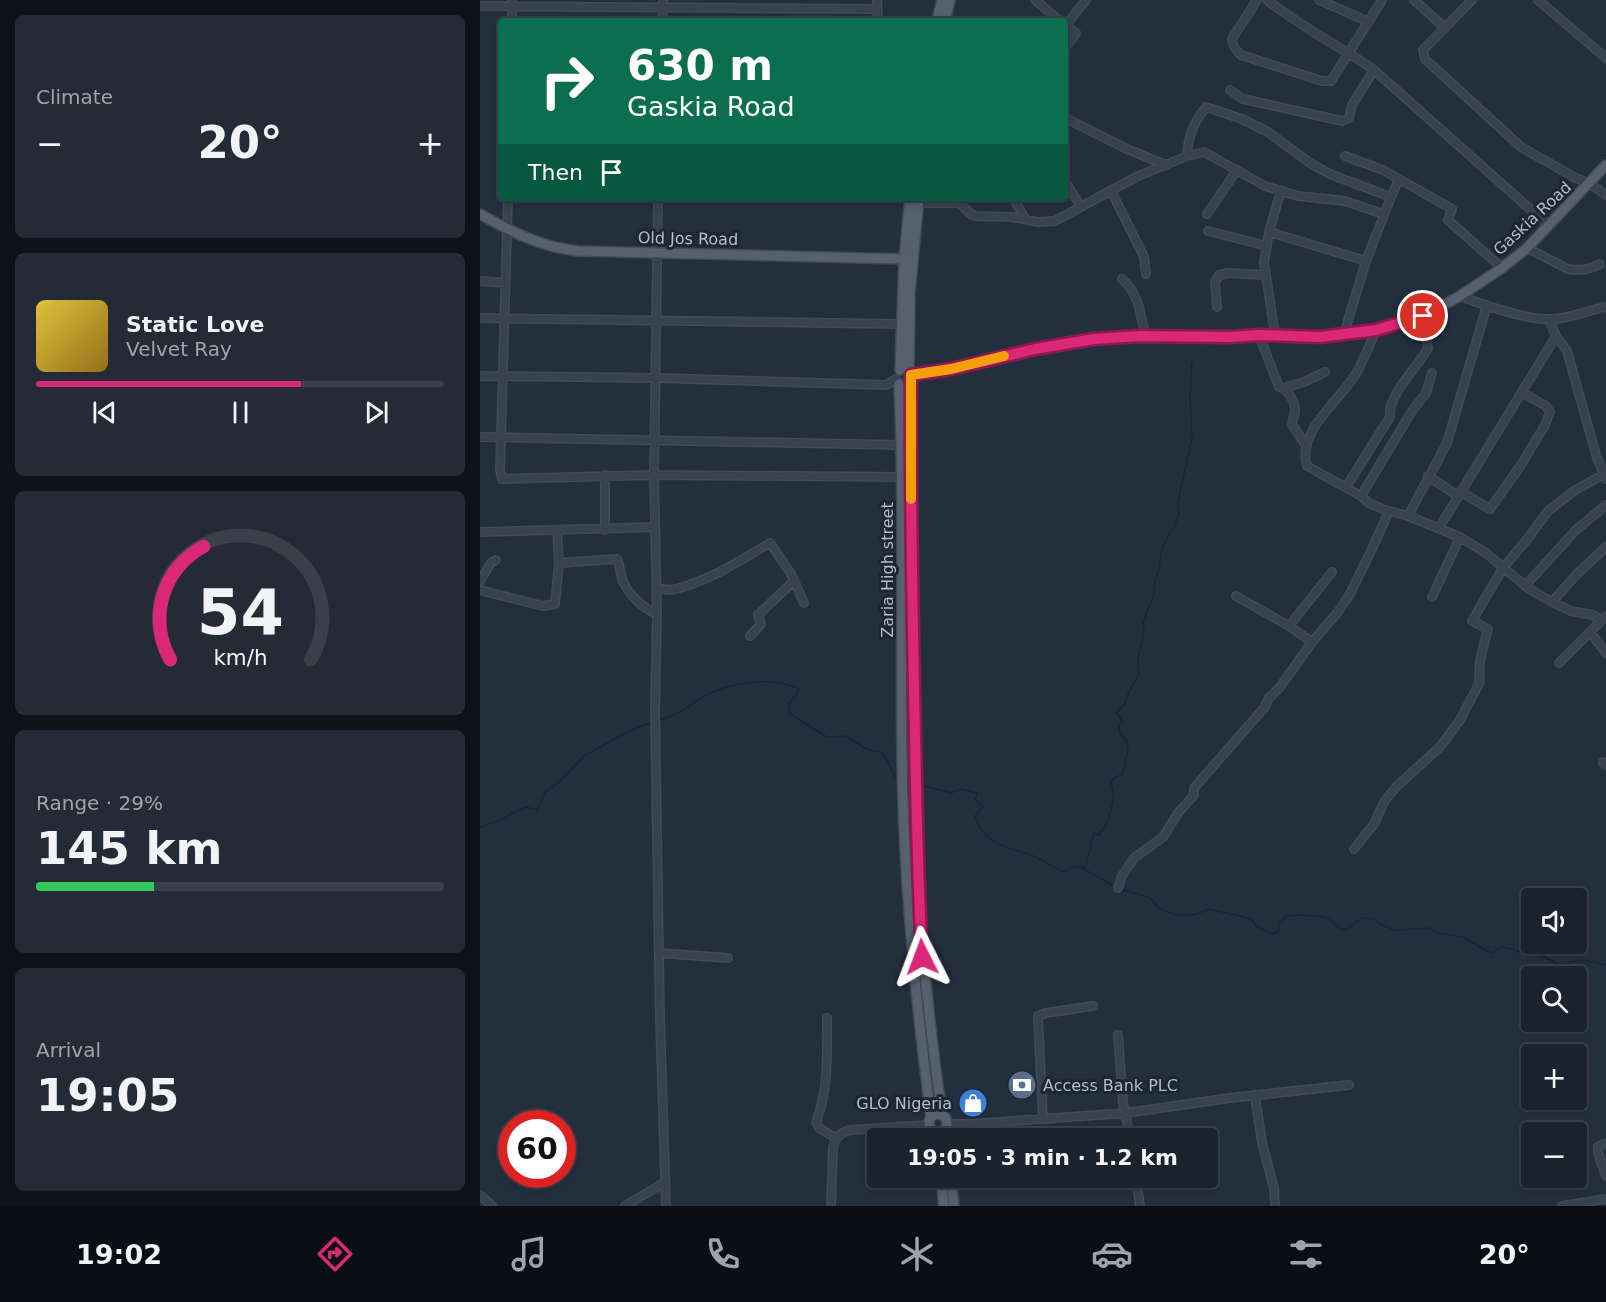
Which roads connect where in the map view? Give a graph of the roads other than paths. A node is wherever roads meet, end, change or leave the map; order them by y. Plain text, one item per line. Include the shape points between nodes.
1 (877, 0) edge
2 (942, 0) edge
3 (950, 0) edge
4 (1035, 0) edge
5 (1086, 0) edge
6 (1257, 0) edge
7 (1267, 0) edge
8 (1319, 0) edge
9 (1382, 0) edge
10 (1414, 0) edge
11 (1472, 0) edge
12 (1538, 0) edge
13 (512, 3) edge
14 (662, 3) edge
15 (480, 6) edge
16 (876, 9) junction
17 (878, 18) edge
18 (938, 18) edge
19 (946, 18) edge
20 (1058, 18) edge
21 (1068, 20) edge
22 (1367, 21) junction
23 (1068, 26) edge
24 (1445, 27) junction
25 (1068, 44) edge
26 (1348, 52) junction
27 (1606, 58) edge
28 (1374, 70) junction
29 (1230, 90) dead end
30 (1068, 120) edge
31 (1068, 124) edge
32 (1088, 130) junction
33 (1187, 156) junction
34 (1345, 156) dead end
35 (1166, 165) junction
36 (1606, 165) edge
37 (1237, 170) junction
38 (1399, 179) junction
39 (1590, 184) junction
40 (1068, 186) edge
41 (1281, 190) junction
42 (1111, 191) junction
43 (1606, 195) edge
44 (1391, 197) junction
45 (508, 201) edge
46 (658, 201) edge
47 (916, 201) edge
48 (916, 201) edge
49 (930, 201) edge
50 (1015, 201) edge
51 (1081, 207) junction
52 (480, 214) edge
53 (1207, 214) dead end
54 (1383, 214) junction
55 (1026, 220) junction
56 (1549, 226) junction
57 (508, 230) junction
58 (1208, 231) dead end
59 (1269, 232) junction
60 (1267, 246) junction
61 (1527, 248) junction
62 (658, 253) junction
63 (904, 259) junction
64 (1366, 261) junction
65 (1600, 264) dead end
66 (1502, 268) junction
67 (1146, 274) dead end
68 (1265, 275) junction
69 (1122, 279) dead end
70 (480, 282) edge
71 (506, 283) junction
72 (1460, 296) junction
73 (1486, 305) junction
74 (1606, 307) edge
75 (1217, 308) dead end
76 (1423, 316) junction
77 (480, 318) edge
78 (505, 318) junction
79 (657, 319) junction
80 (1549, 319) junction
81 (900, 324) junction
82 (1376, 330) junction
83 (1344, 334) junction
84 (1259, 335) junction
85 (1275, 335) junction
86 (1145, 336) junction
87 (1556, 336) junction
88 (1325, 372) dead end
89 (1432, 373) dead end
90 (480, 376) edge
91 (504, 377) junction
92 (904, 377) junction
93 (657, 378) junction
94 (1283, 388) junction
95 (1523, 393) junction
96 (480, 437) edge
97 (502, 438) junction
98 (655, 439) junction
99 (902, 445) junction
100 (1306, 446) junction
101 (1597, 458) junction
102 (1606, 462) edge
103 (605, 475) junction
104 (654, 475) junction
105 (1428, 476) junction
106 (902, 477) junction
107 (1605, 477) edge
108 (1346, 487) junction
109 (1460, 494) junction
110 (1361, 496) junction
111 (1606, 505) edge
112 (1389, 511) junction
113 (1408, 516) junction
114 (655, 527) junction
115 (1439, 528) junction
116 (605, 530) junction
117 (557, 531) junction
118 (480, 532) edge
119 (1460, 537) junction
120 (1606, 547) edge
121 (496, 560) dead end
122 (559, 562) junction
123 (1503, 568) junction
124 (1332, 572) dead end
125 (480, 581) edge
126 (794, 581) junction
127 (1525, 586) junction
128 (657, 588) junction
129 (480, 590) edge
130 (1236, 596) dead end
131 (1432, 597) dead end
132 (804, 603) dead end
133 (1552, 603) junction
134 (657, 614) junction
135 (1604, 618) edge
136 (1290, 626) junction
137 (1590, 632) junction
138 (750, 636) dead end
139 (1312, 642) junction
140 (1606, 653) edge
141 (1559, 663) dead end
142 (1354, 849) dead end
143 (1118, 888) dead end
144 (659, 953) junction
145 (728, 958) dead end
146 (1093, 1006) dead end
147 (827, 1018) dead end
148 (1118, 1035) dead end
149 (1349, 1085) dead end
150 (1255, 1096) junction
151 (1126, 1113) junction
152 (942, 1114) junction
153 (1043, 1119) junction
154 (932, 1128) edge
155 (946, 1128) edge
156 (970, 1128) edge
157 (1128, 1128) edge
158 (867, 1130) edge
159 (836, 1138) junction
160 (1606, 1143) edge
161 (1606, 1176) edge
162 (665, 1182) junction
163 (942, 1188) edge
164 (952, 1188) edge
165 (1137, 1188) edge
166 (480, 1195) edge
167 (1606, 1199) edge
168 (492, 1206) edge
169 (625, 1206) edge
170 (666, 1206) edge
171 (831, 1206) edge
172 (944, 1206) edge
173 (954, 1206) edge
174 (1140, 1206) edge
175 (1275, 1206) edge
176 (1562, 1206) edge

1 - 16 street
2 - 18 main road
3 - 19 main road
4 - 20 street
5 - 21 street
6 - 26 street via 1232,39 1241,55 1331,81
7 - 26 street via 1297,23
8 - 22 street
9 - 22 street
10 - 24 street
11 - 24 street
12 - 27 street
13 - 14 street
13 - 15 street
14 - 16 street
16 - 17 street
22 - 26 street
23 - 25 street via 1076,33
24 - 39 street via 1423,50 1425,59 1521,147
26 - 28 street
28 - 29 street via 1352,105 1349,118 1342,122 1243,99
28 - 56 street
30 - 32 street
31 - 32 street
32 - 35 street
33 - 35 street
33 - 37 street via 1204,152
33 - 44 street via 1188,137 1206,107 1268,132 1332,175
34 - 38 street
35 - 42 street
36 - 39 main road, Gaskia Road
37 - 41 street
37 - 53 street
38 - 44 street
38 - 66 street via 1452,209 1448,220
39 - 43 street
39 - 56 main road, Gaskia Road
40 - 51 street
41 - 54 street via 1298,196 1345,201
41 - 59 street
42 - 51 street
42 - 67 street via 1144,257
44 - 54 street
45 - 57 street
46 - 62 street
47 - 63 main road, Zaria High street
48 - 92 main road, Zaria High street
49 - 55 street via 959,203 972,215
50 - 55 street
51 - 55 street via 1047,222
52 - 57 main road, Old Jos Road
54 - 64 street
56 - 61 main road, Gaskia Road
57 - 62 main road, Old Jos Road via 565,250
57 - 71 street
58 - 60 street
59 - 60 street
59 - 64 street
60 - 68 street
61 - 65 street via 1568,269 1582,270
61 - 66 main road, Gaskia Road
62 - 63 main road, Old Jos Road
62 - 79 street
63 - 81 main road, Zaria High street
64 - 83 street
66 - 72 main road, Gaskia Road
68 - 75 street via 1219,275 1215,282
68 - 85 street
69 - 86 street via 1134,293
70 - 71 street
71 - 78 street
72 - 73 street
72 - 76 main road, Gaskia Road
73 - 80 street
73 - 105 street via 1447,443
74 - 80 street
76 - 82 main road, Gaskia Road
76 - 108 street via 1428,348 1400,387 1390,417
77 - 78 street
78 - 79 street
78 - 91 street
79 - 81 street
79 - 93 street
80 - 87 street
81 - 92 main road, Zaria High street
82 - 83 main road, Gaskia Road
82 - 100 street via 1356,373 1324,411
83 - 85 main road, Gaskia Road via 1300,338
84 - 85 main road, Gaskia Road
84 - 86 main road, Gaskia Road
84 - 94 street via 1278,386
86 - 92 main road, Gaskia Road via 1069,342
87 - 95 street
87 - 101 street via 1567,351
88 - 94 street
89 - 110 street via 1426,393
90 - 91 street
91 - 93 street
91 - 97 street
92 - 93 street via 886,385
92 - 99 main road, Zaria High street
92 - 152 main road, Zaria High street via 922,957
93 - 98 street
94 - 100 street via 1295,406 1292,424
95 - 109 street
95 - 109 street via 1550,412 1521,465 1490,509
96 - 97 street
97 - 98 street
97 - 103 street via 502,479
98 - 99 street
98 - 104 street
99 - 106 main road, Zaria High street
100 - 108 street via 1307,466
101 - 102 street
101 - 107 street
103 - 104 street
103 - 116 street
104 - 106 street
104 - 114 street
105 - 109 street
105 - 113 street
106 - 154 main road, Zaria High street via 903,812 913,967
107 - 123 street via 1574,491 1548,511
108 - 110 street
109 - 115 street
110 - 112 street
111 - 127 street
112 - 113 street
112 - 139 street via 1350,594
113 - 115 street
114 - 116 street
114 - 128 street
115 - 119 street
116 - 117 street
117 - 118 street
117 - 122 street
119 - 123 street
119 - 131 street
120 - 133 street
121 - 125 street
122 - 129 street via 554,605 543,606
122 - 134 street via 617,559 629,591
123 - 127 street
123 - 142 street via 1472,621 1488,629 1474,694 1449,737 1384,802 1374,824
124 - 136 street
126 - 128 street via 770,543 700,580 673,590
126 - 132 street
126 - 138 street via 758,615 761,624
127 - 133 street
128 - 134 street
130 - 136 street
133 - 135 street
134 - 144 street
135 - 137 street
136 - 139 street
137 - 140 street
137 - 141 street
139 - 143 street via 1264,708 1194,788 1194,795 1163,837 1134,858
144 - 145 street
144 - 162 street
146 - 153 street via 1038,1017
147 - 159 street via 827,1068 816,1122
148 - 151 street
149 - 150 street
150 - 151 street
150 - 175 street
151 - 153 street
151 - 157 street
152 - 154 main road via 936,1114
152 - 155 main road via 947,1119
153 - 156 street
158 - 159 street via 850,1130
159 - 171 street
160 - 161 street via 1598,1147 1598,1153
162 - 169 street
162 - 170 street
163 - 172 main road
164 - 173 main road
165 - 174 street
166 - 168 street
167 - 176 street

